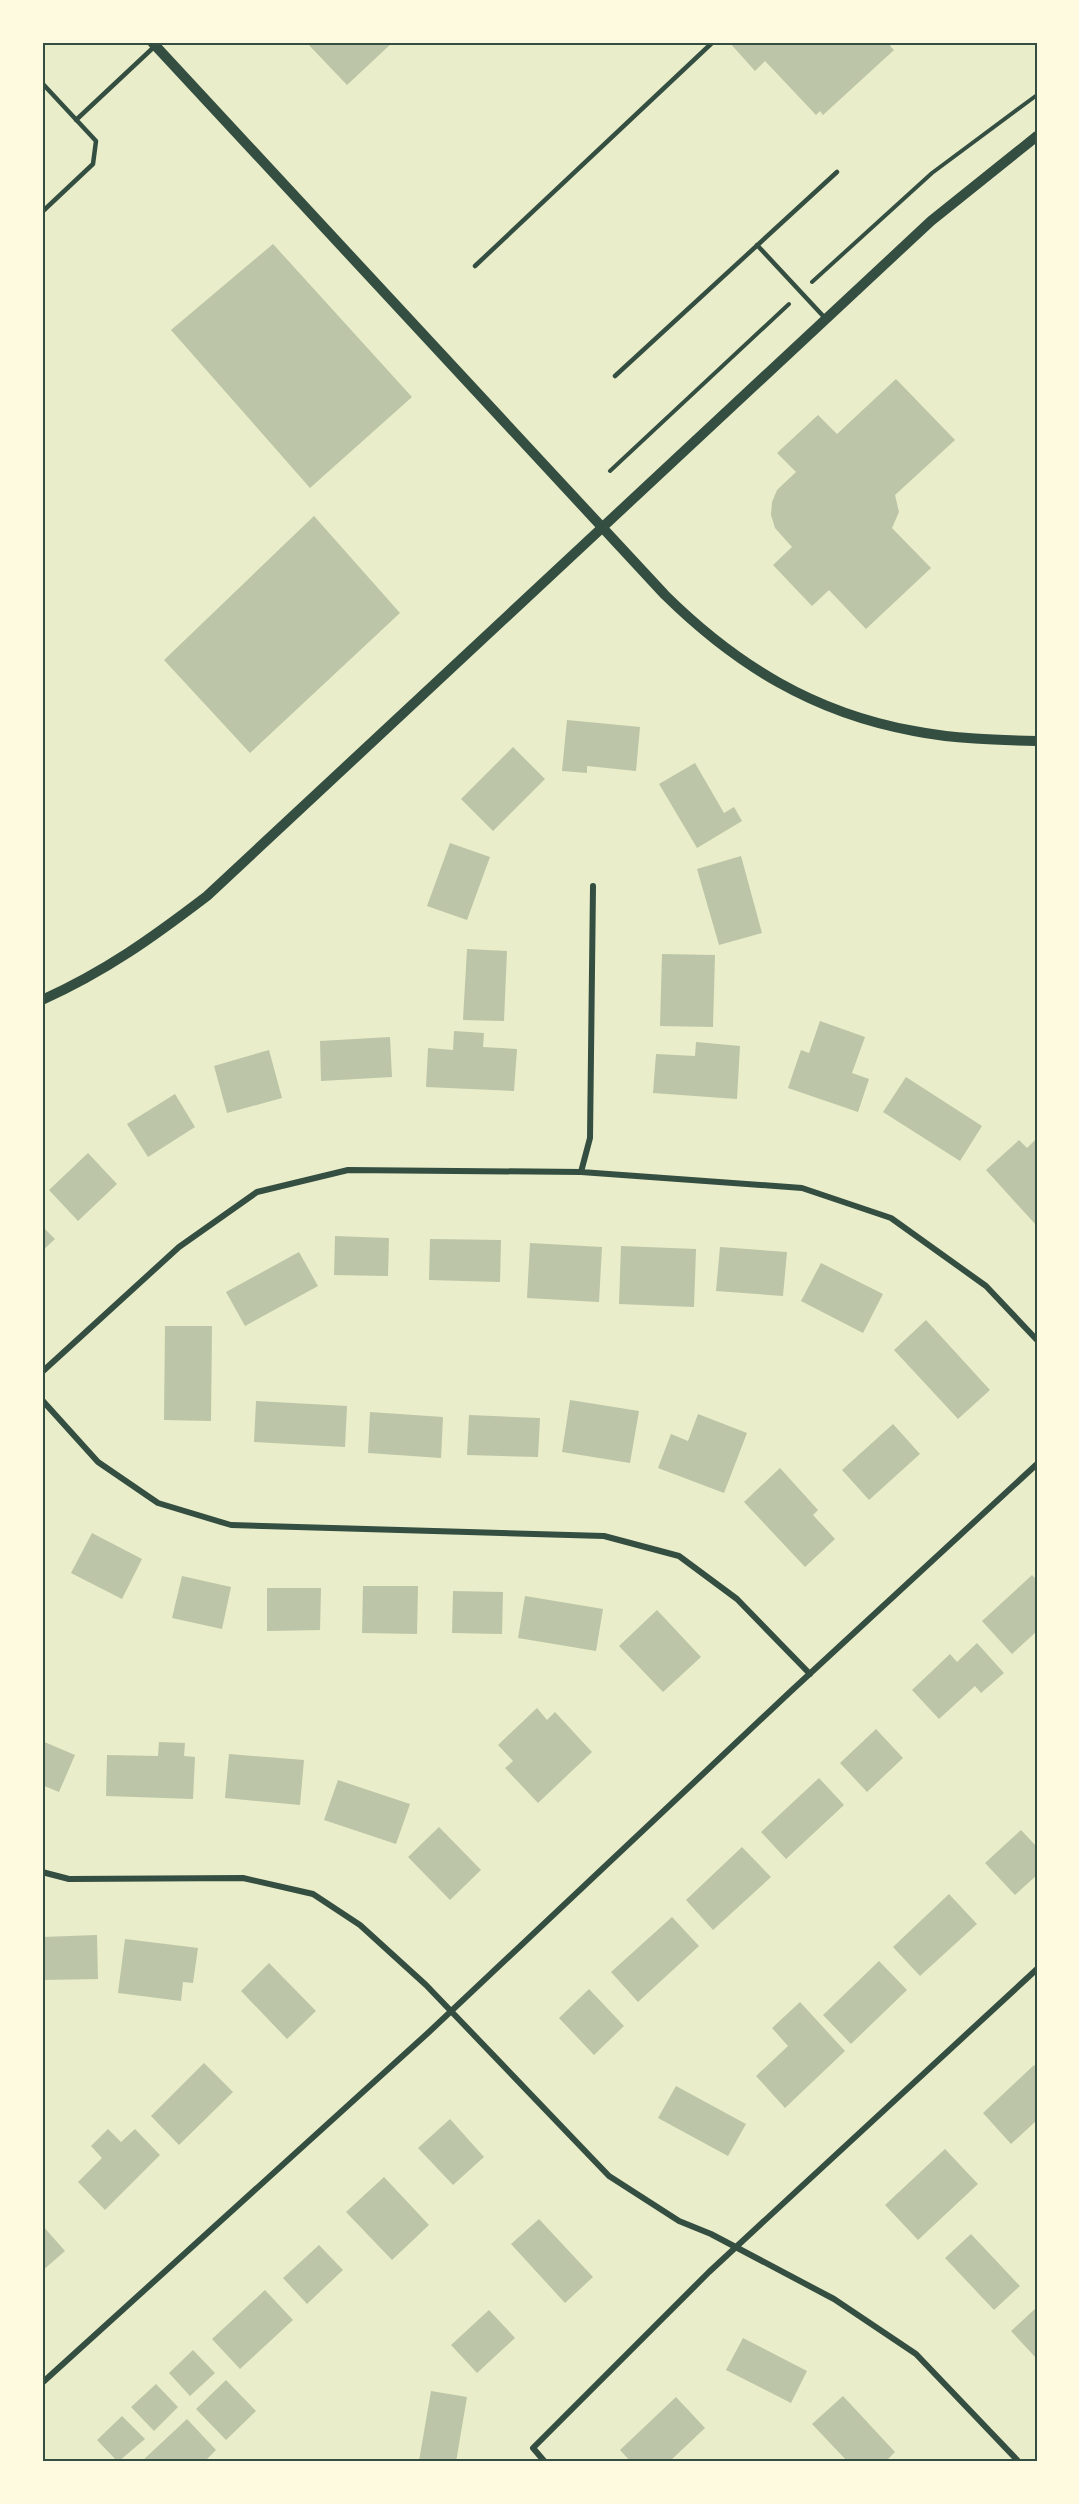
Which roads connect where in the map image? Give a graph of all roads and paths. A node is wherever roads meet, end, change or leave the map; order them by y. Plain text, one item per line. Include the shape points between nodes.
1 (713, 42) edge
2 (154, 44) edge
3 (42, 83) edge
4 (1037, 95) edge
5 (76, 120) junction
6 (1037, 135) edge
7 (837, 172) dead end
8 (42, 201) edge
9 (47, 207) junction
10 (42, 212) edge
11 (757, 245) junction
12 (476, 266) dead end
13 (801, 292) junction
14 (825, 318) junction
15 (615, 376) dead end
16 (610, 471) dead end
17 (602, 527) junction
18 (1037, 741) edge
19 (593, 886) dead end
20 (42, 1000) edge
21 (581, 1172) junction
22 (1037, 1340) edge
23 (42, 1372) edge
24 (42, 1400) edge
25 (1037, 1464) edge
26 (810, 1674) junction
27 (42, 1872) edge
28 (1037, 1969) edge
29 (451, 2012) junction
30 (736, 2248) junction
31 (42, 2383) edge
32 (545, 2462) edge
33 (1018, 2462) edge

1 - 12 lane
2 - 5 lane
2 - 17 street
3 - 5 lane
4 - 13 path via 932,173
5 - 9 lane via 96,141 93,164
6 - 14 street via 930,221
7 - 11 lane
8 - 9 lane
9 - 10 lane
11 - 13 lane
11 - 15 lane
13 - 14 lane
13 - 16 path
14 - 17 street
17 - 18 street via 704,633 756,671 791,690 846,714 900,729 954,737
17 - 20 street via 207,896 138,948
19 - 21 street via 590,1138
21 - 22 street via 802,1188 891,1218 986,1286
21 - 23 street via 348,1170 257,1192 178,1247
24 - 26 street via 98,1462 158,1503 231,1525 604,1536 679,1556 738,1599
25 - 26 street
26 - 29 street
27 - 29 street via 69,1879 243,1878 313,1894 360,1925
28 - 30 street
29 - 30 street via 609,2176 679,2221
29 - 31 street
30 - 32 street via 533,2448
30 - 33 street via 834,2299 916,2354

